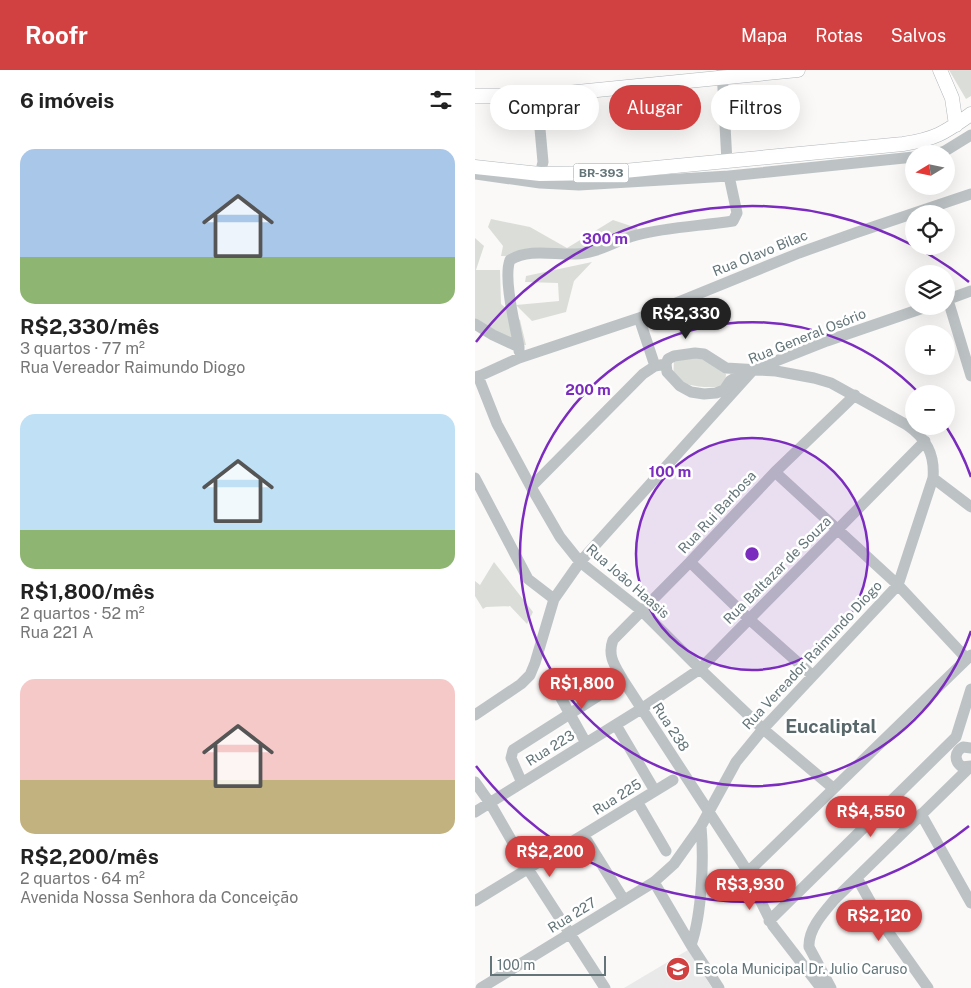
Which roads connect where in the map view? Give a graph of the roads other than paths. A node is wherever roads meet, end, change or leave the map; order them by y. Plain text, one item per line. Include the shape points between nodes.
1 (798, 70) edge
2 (940, 70) edge
3 (722, 73) edge
4 (599, 88) edge
5 (475, 96) edge
6 (490, 96) edge
7 (971, 114) edge
8 (956, 124) junction
9 (540, 130) edge
10 (971, 135) edge
11 (955, 145) edge
12 (905, 158) edge
13 (475, 167) edge
14 (728, 169) junction
15 (475, 174) edge
16 (540, 174) junction
17 (971, 194) edge
18 (971, 291) edge
19 (955, 297) edge
20 (905, 314) edge
21 (952, 315) edge
22 (639, 318) junction
23 (475, 324) edge
24 (519, 352) junction
25 (663, 367) junction
26 (727, 368) junction
27 (750, 370) junction
28 (971, 376) edge
29 (477, 377) edge
30 (730, 381) junction
31 (855, 395) junction
32 (925, 441) junction
33 (775, 472) junction
34 (475, 478) edge
35 (933, 478) junction
36 (531, 487) junction
37 (971, 507) edge
38 (839, 529) junction
39 (580, 562) junction
40 (690, 562) junction
41 (898, 585) junction
42 (554, 599) junction
43 (643, 610) junction
44 (750, 620) junction
45 (611, 656) joint
46 (969, 657) edge
47 (700, 669) junction
48 (812, 675) junction
49 (623, 680) junction
50 (556, 688) dead end
51 (971, 689) edge
52 (641, 709) junction
53 (569, 714) junction
54 (475, 715) edge
55 (616, 725) junction
56 (763, 729) junction
57 (956, 737) junction
58 (586, 743) junction
59 (965, 748) edge
60 (956, 761) junction
61 (970, 766) edge
62 (673, 780) dead end
63 (475, 782) edge
64 (955, 782) junction
65 (522, 783) junction
66 (833, 788) junction
67 (655, 791) junction
68 (490, 803) junction
69 (638, 803) junction
70 (475, 812) edge
71 (709, 812) junction
72 (921, 814) junction
73 (701, 826) junction
74 (584, 836) junction
75 (666, 851) dead end
76 (529, 869) junction
77 (748, 872) junction
78 (857, 878) junction
79 (654, 882) junction
80 (624, 900) junction
81 (475, 901) edge
82 (971, 903) edge
83 (769, 920) junction
84 (571, 934) junction
85 (691, 945) junction
86 (481, 988) edge
87 (605, 988) edge
88 (719, 988) edge
89 (821, 988) edge
90 (831, 988) edge
91 (928, 988) edge

1 - 3 main road
2 - 8 main road via 952,98
3 - 4 main road
3 - 14 street
5 - 6 main road
7 - 8 main road, BR-393
8 - 14 main road, BR-393 via 925,141
9 - 16 street via 543,162
10 - 11 street
12 - 14 street
13 - 16 main road, BR-393
14 - 15 street via 570,184
14 - 16 main road, BR-393
14 - 24 street via 737,210 733,221 649,232 576,254 515,256 508,266 508,278
17 - 22 street, Rua Olavo Bilac via 855,232
18 - 19 street
20 - 27 street, Rua General Osório
21 - 28 street
22 - 24 street, Rua Olavo Bilac
22 - 25 street
23 - 24 street
24 - 29 street, Rua Olavo Bilac
25 - 26 street, Rua Vereador Raimundo Diogo via 673,356 695,353 709,356
25 - 30 street via 680,386 691,392 716,393 725,390
25 - 36 street, Rua Vereador Raimundo Diogo via 643,374
26 - 27 street, Rua Vereador Raimundo Diogo
26 - 30 street
27 - 30 street
27 - 31 street, Rua Vereador Raimundo Diogo via 814,378
27 - 39 street, Rua General Osório via 712,417
29 - 36 street, Rua João Haasis via 497,424
31 - 32 street, Rua Vereador Raimundo Diogo via 907,425
31 - 33 street, Rua Rui Barbosa
32 - 35 street, Rua Vereador Raimundo Diogo via 933,460
32 - 38 street, Rua Baltazar de Souza
33 - 38 street
33 - 40 street, Rua Rui Barbosa
34 - 42 street via 528,579
35 - 37 street
35 - 41 street, Rua Vereador Raimundo Diogo
36 - 39 street, Rua João Haasis via 560,537
38 - 41 street
38 - 44 street, Rua Baltazar de Souza
39 - 42 street, Rua General Osório
39 - 43 street, Rua João Haasis
40 - 43 street, Rua Rui Barbosa
40 - 44 street
41 - 46 street
41 - 48 street, Rua Vereador Raimundo Diogo
42 - 54 street, Rua General Osório via 530,675
43 - 45 street, Rua Rui Barbosa via 613,640
43 - 47 street, Rua João Haasis
44 - 47 street, Rua Baltazar de Souza
44 - 48 street
45 - 49 street, Rua 238
46 - 66 street
47 - 52 street, Rua Baltazar de Souza
47 - 56 street, Rua João Haasis
48 - 56 street, Rua Vereador Raimundo Diogo
49 - 52 street, Rua 238
49 - 53 street
50 - 53 street
51 - 57 street
52 - 55 street, Rua 223
52 - 71 street, Rua 238
53 - 58 street
53 - 65 street via 511,752
55 - 58 street, Rua 223
55 - 67 street
56 - 66 street, Rua João Haasis
56 - 71 street, Rua Vereador Raimundo Diogo via 736,762
57 - 59 street
57 - 83 street
58 - 65 street, Rua 223
59 - 60 street via 957,752
60 - 61 street via 962,767
60 - 64 street
61 - 64 street
62 - 67 street, Rua 225
63 - 68 street
64 - 72 street
65 - 68 street, Rua 223
66 - 77 street
67 - 69 street, Rua 225
68 - 70 street, Rua 223
68 - 76 street
69 - 74 street, Rua 225
69 - 75 street
71 - 73 street, Rua 227
71 - 77 street, Rua 238
72 - 78 street
72 - 82 street
73 - 79 street, Rua 227 via 674,864
73 - 85 street via 703,855 697,923
74 - 76 street, Rua 225
74 - 80 street
76 - 81 street, Rua 225
76 - 84 street
77 - 83 street, Rua 238
78 - 90 street via 824,911 809,940 809,947
78 - 91 street via 889,933
79 - 80 street, Rua 227
79 - 85 street
80 - 84 street, Rua 227
83 - 89 street, Rua 238
84 - 86 street, Rua 227
84 - 87 street
85 - 88 street

